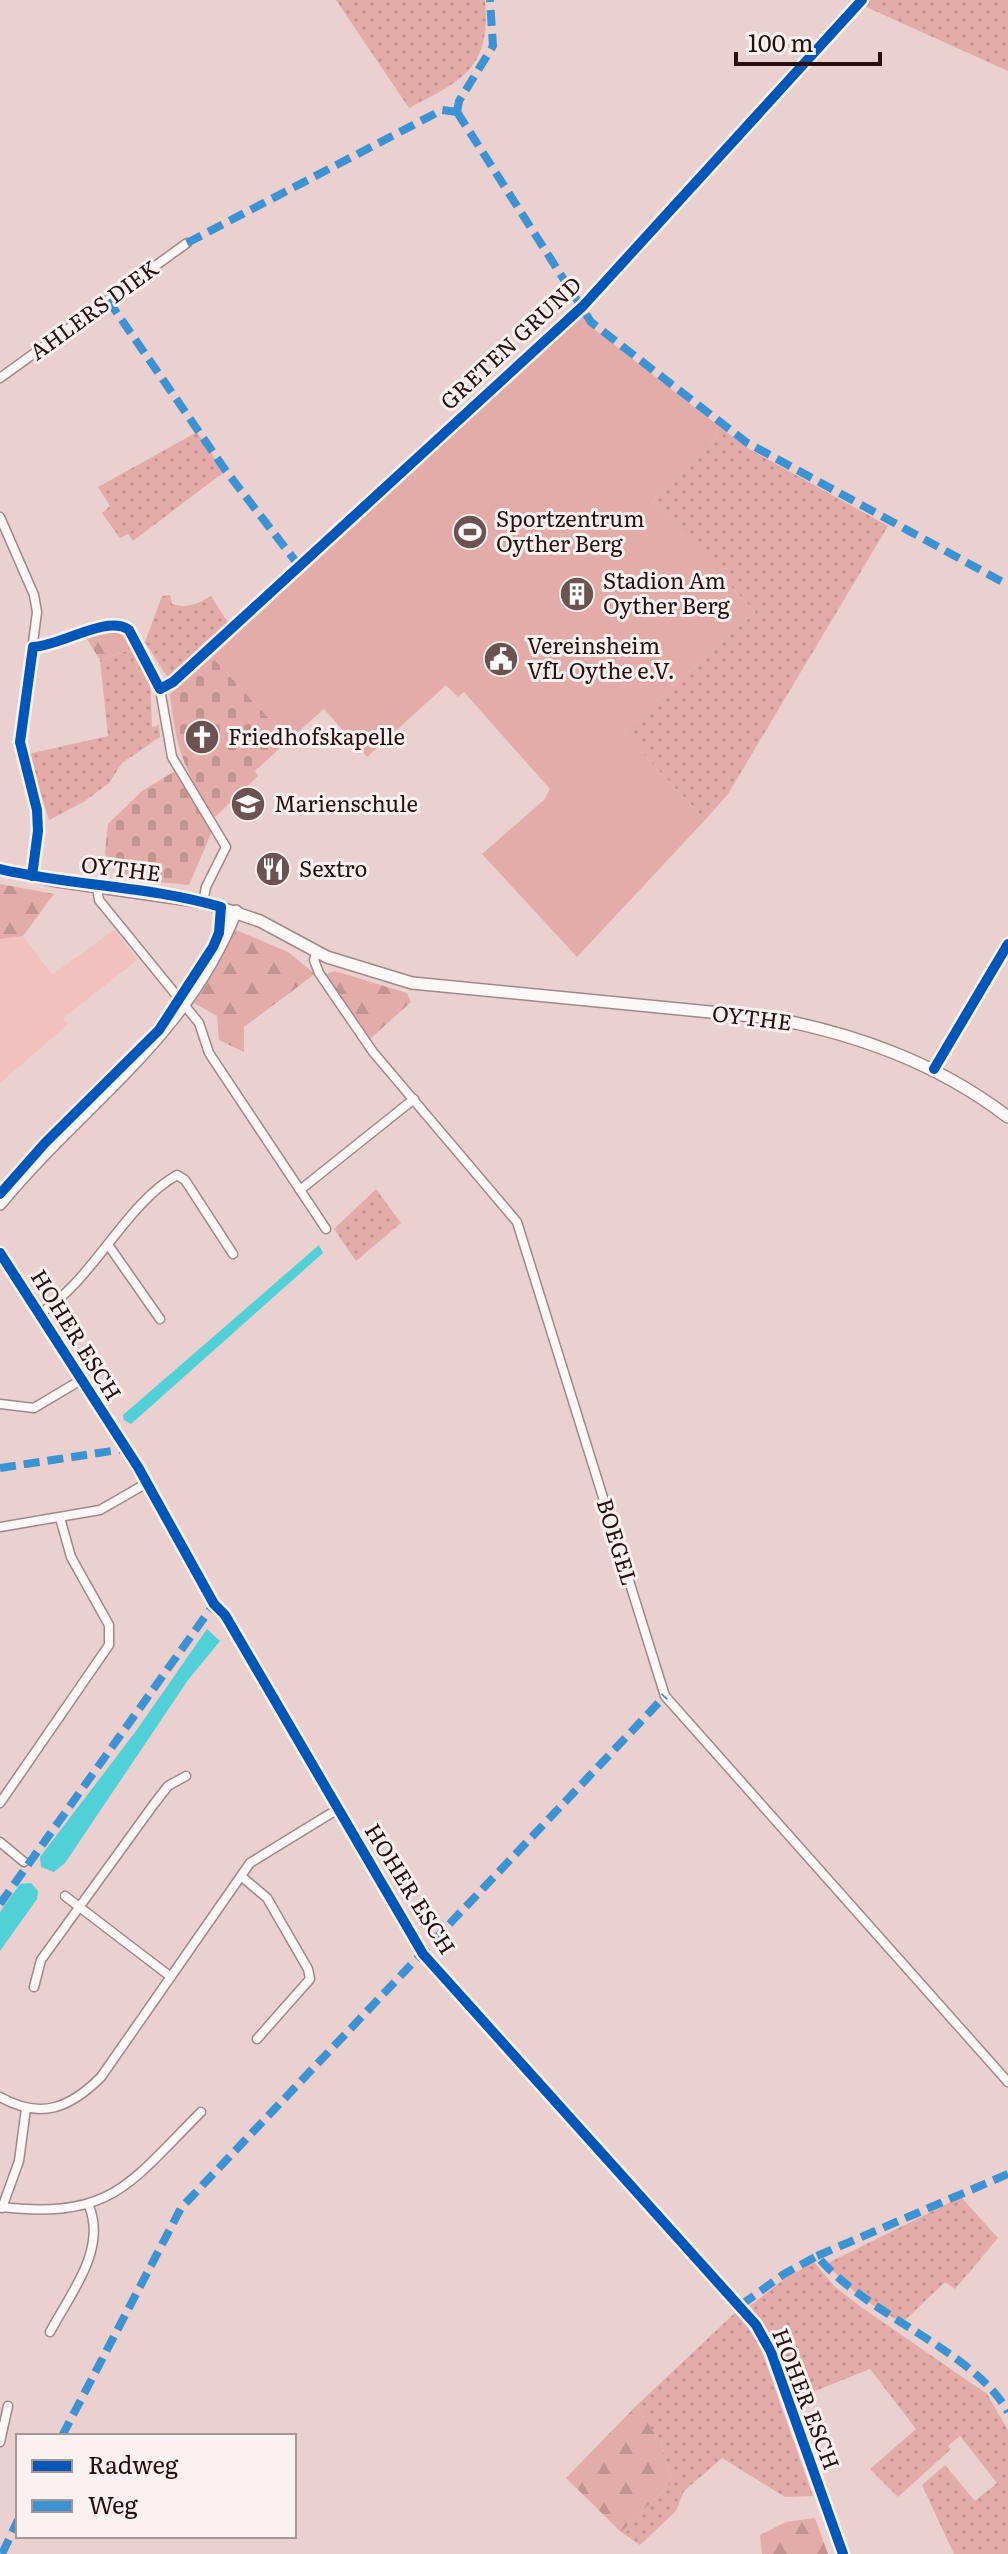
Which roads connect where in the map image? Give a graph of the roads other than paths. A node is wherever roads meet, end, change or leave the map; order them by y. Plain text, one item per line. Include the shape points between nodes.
1 (862, 0) edge
2 (187, 243) dead end
3 (0, 378) edge
4 (0, 517) edge
5 (33, 647) junction
6 (160, 689) junction
7 (0, 869) edge
8 (32, 876) junction
9 (97, 887) junction
10 (203, 902) junction
11 (236, 911) junction
12 (317, 951) junction
13 (183, 1006) junction
14 (414, 1099) junction
15 (1008, 1117) edge
16 (300, 1190) junction
17 (0, 1204) edge
18 (326, 1229) dead end
19 (109, 1246) junction
20 (0, 1253) edge
21 (233, 1254) dead end
22 (39, 1314) junction
23 (160, 1319) dead end
24 (81, 1380) junction
25 (0, 1404) edge
26 (147, 1483) junction
27 (60, 1518) junction
28 (0, 1527) edge
29 (186, 1776) dead end
30 (0, 1803) edge
31 (338, 1809) junction
32 (0, 1842) edge
33 (24, 1862) dead end
34 (241, 1876) junction
35 (65, 1896) dead end
36 (79, 1908) junction
37 (171, 1977) junction
38 (34, 1987) dead end
39 (257, 2039) dead end
40 (1008, 2082) edge
41 (0, 2097) edge
42 (26, 2108) junction
43 (201, 2112) dead end
44 (89, 2206) junction
45 (1, 2209) edge
46 (50, 2332) dead end
47 (8, 2406) dead end
48 (0, 2442) edge
49 (843, 2554) edge

1 - 6 street, GRETEN GRUND via 583,306
2 - 3 street, AHLERS DIEK
4 - 5 street via 34,595
5 - 6 street via 121,624
5 - 8 street via 20,742 37,810
6 - 10 street via 172,757 226,847
7 - 8 main road, OYTHE
8 - 9 main road, OYTHE
9 - 10 main road, OYTHE
9 - 13 street, OYTHE via 99,900
10 - 11 main road, OYTHE
11 - 12 main road, OYTHE
11 - 13 main road
12 - 14 street, BOEGEL via 319,973 365,1043
12 - 15 main road, OYTHE via 412,983 772,1018 825,1029 934,1069
13 - 16 street, OYTHE via 199,1023 209,1053
13 - 17 main road via 155,1044
14 - 16 street
14 - 40 street, BOEGEL via 509,1210 522,1234 665,1696
16 - 18 street, OYTHE
19 - 21 street via 177,1175
19 - 22 street
19 - 23 street
20 - 22 street, HOHER ESCH
22 - 24 street, HOHER ESCH
24 - 25 street via 34,1408
24 - 26 street, HOHER ESCH
26 - 27 street via 100,1510
26 - 31 street, HOHER ESCH
27 - 28 street
27 - 30 street via 71,1557 109,1625 109,1645
29 - 36 street via 168,1786
31 - 34 street via 257,1856
31 - 49 street, HOHER ESCH via 423,1954 756,2325 771,2352
32 - 33 street
34 - 37 street
34 - 39 street via 267,1898 310,1979
35 - 36 street
36 - 37 street
36 - 38 street via 41,1960
37 - 42 street via 101,2077 80,2098 55,2108
41 - 42 street
42 - 45 street via 19,2161
43 - 44 street via 135,2178
44 - 45 street via 42,2212
44 - 46 street via 94,2244
47 - 48 street

